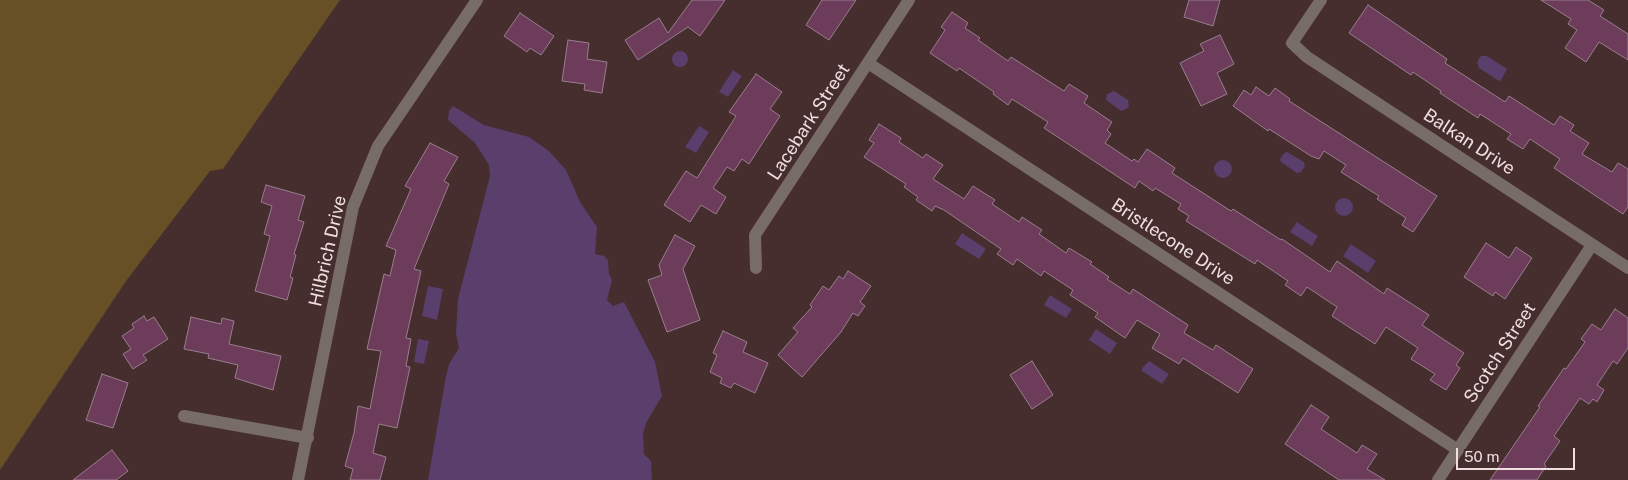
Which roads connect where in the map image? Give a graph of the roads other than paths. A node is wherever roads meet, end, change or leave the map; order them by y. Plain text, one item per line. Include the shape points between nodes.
1 (477, 0) edge
2 (909, 0) edge
3 (1321, 0) edge
4 (868, 63) junction
5 (1592, 244) junction
6 (756, 268) dead end
7 (1628, 268) edge
8 (184, 416) dead end
9 (308, 438) junction
10 (1458, 450) junction
11 (298, 480) edge
12 (1438, 480) edge

1 - 9 street, Hilbrich Drive via 378,146 353,207
2 - 4 street, Lacebark Street
3 - 5 street, Balkan Drive via 1292,43 1307,57
4 - 6 street, Lacebark Street via 756,235
4 - 10 street, Bristlecone Drive
5 - 7 street, Balkan Drive
5 - 10 street, Scotch Street
8 - 9 street
9 - 11 street, Hilbrich Drive
10 - 12 street, Scotch Street

